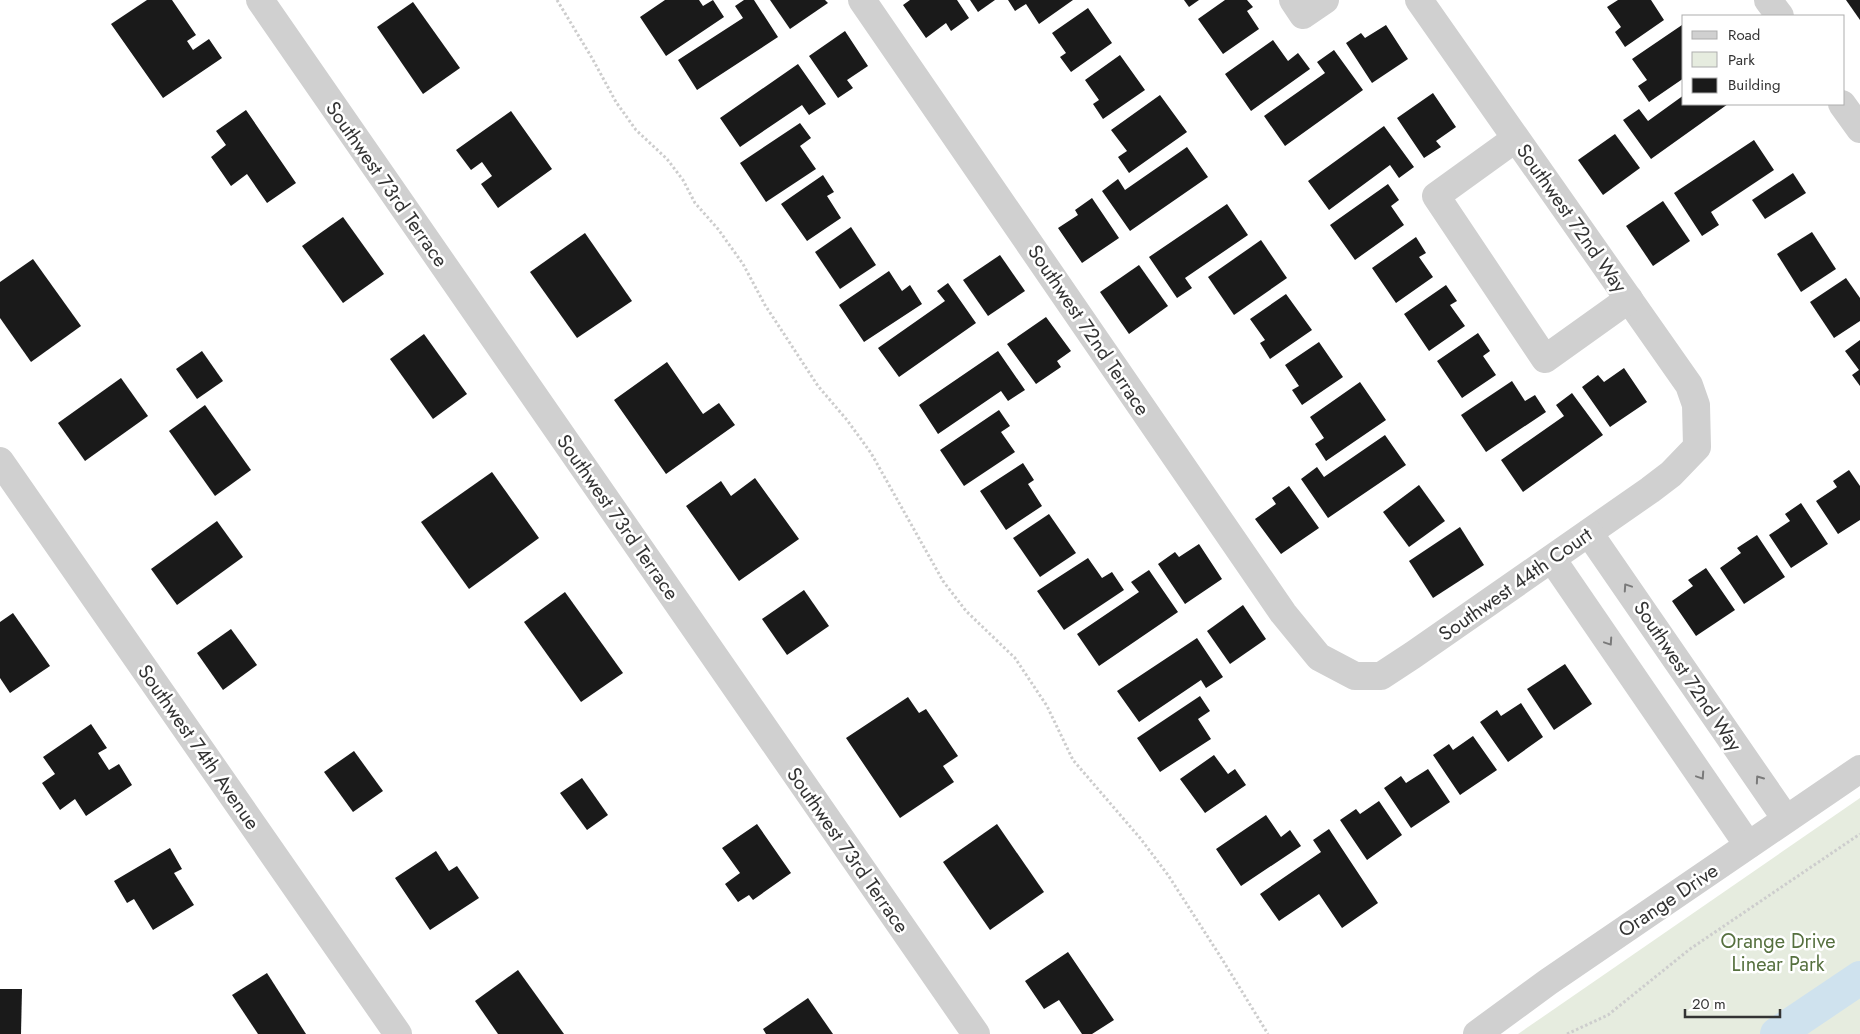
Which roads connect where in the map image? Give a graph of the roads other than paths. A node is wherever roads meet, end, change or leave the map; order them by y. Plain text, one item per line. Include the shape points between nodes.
1 (260, 0) edge
2 (862, 0) edge
3 (1293, 0) edge
4 (1325, 0) edge
5 (1419, 0) edge
6 (1768, 0) edge
7 (1779, 15) edge
8 (1843, 105) edge
9 (1860, 129) edge
10 (1515, 139) junction
11 (1629, 300) junction
12 (1697, 447) joint
13 (0, 461) edge
14 (1589, 532) junction
15 (1552, 559) junction
16 (1319, 657) joint
17 (1860, 768) edge
18 (1786, 819) junction
19 (1748, 845) junction
20 (398, 1034) edge
21 (976, 1034) edge
22 (1477, 1034) edge

1 - 21 street, Southwest 73rd Terrace
2 - 16 street, Southwest 72nd Terrace via 1283,613
3 - 4 street via 1303,16
5 - 10 street, Southwest 72nd Way
6 - 7 street
8 - 9 street
10 - 11 street, Southwest 72nd Way
10 - 11 street via 1436,196 1545,359
11 - 12 street, Southwest 72nd Way via 1689,385 1696,405
12 - 14 street, Southwest 44th Court via 1671,474
13 - 20 street, Southwest 74th Avenue
14 - 15 street, Southwest 44th Court
18 -> 14 street, Southwest 72nd Way
15 - 16 street, Southwest 44th Court via 1381,676 1355,676
15 -> 19 street
17 - 18 street, Orange Drive
18 - 19 street, Orange Drive
19 - 22 street, Orange Drive

